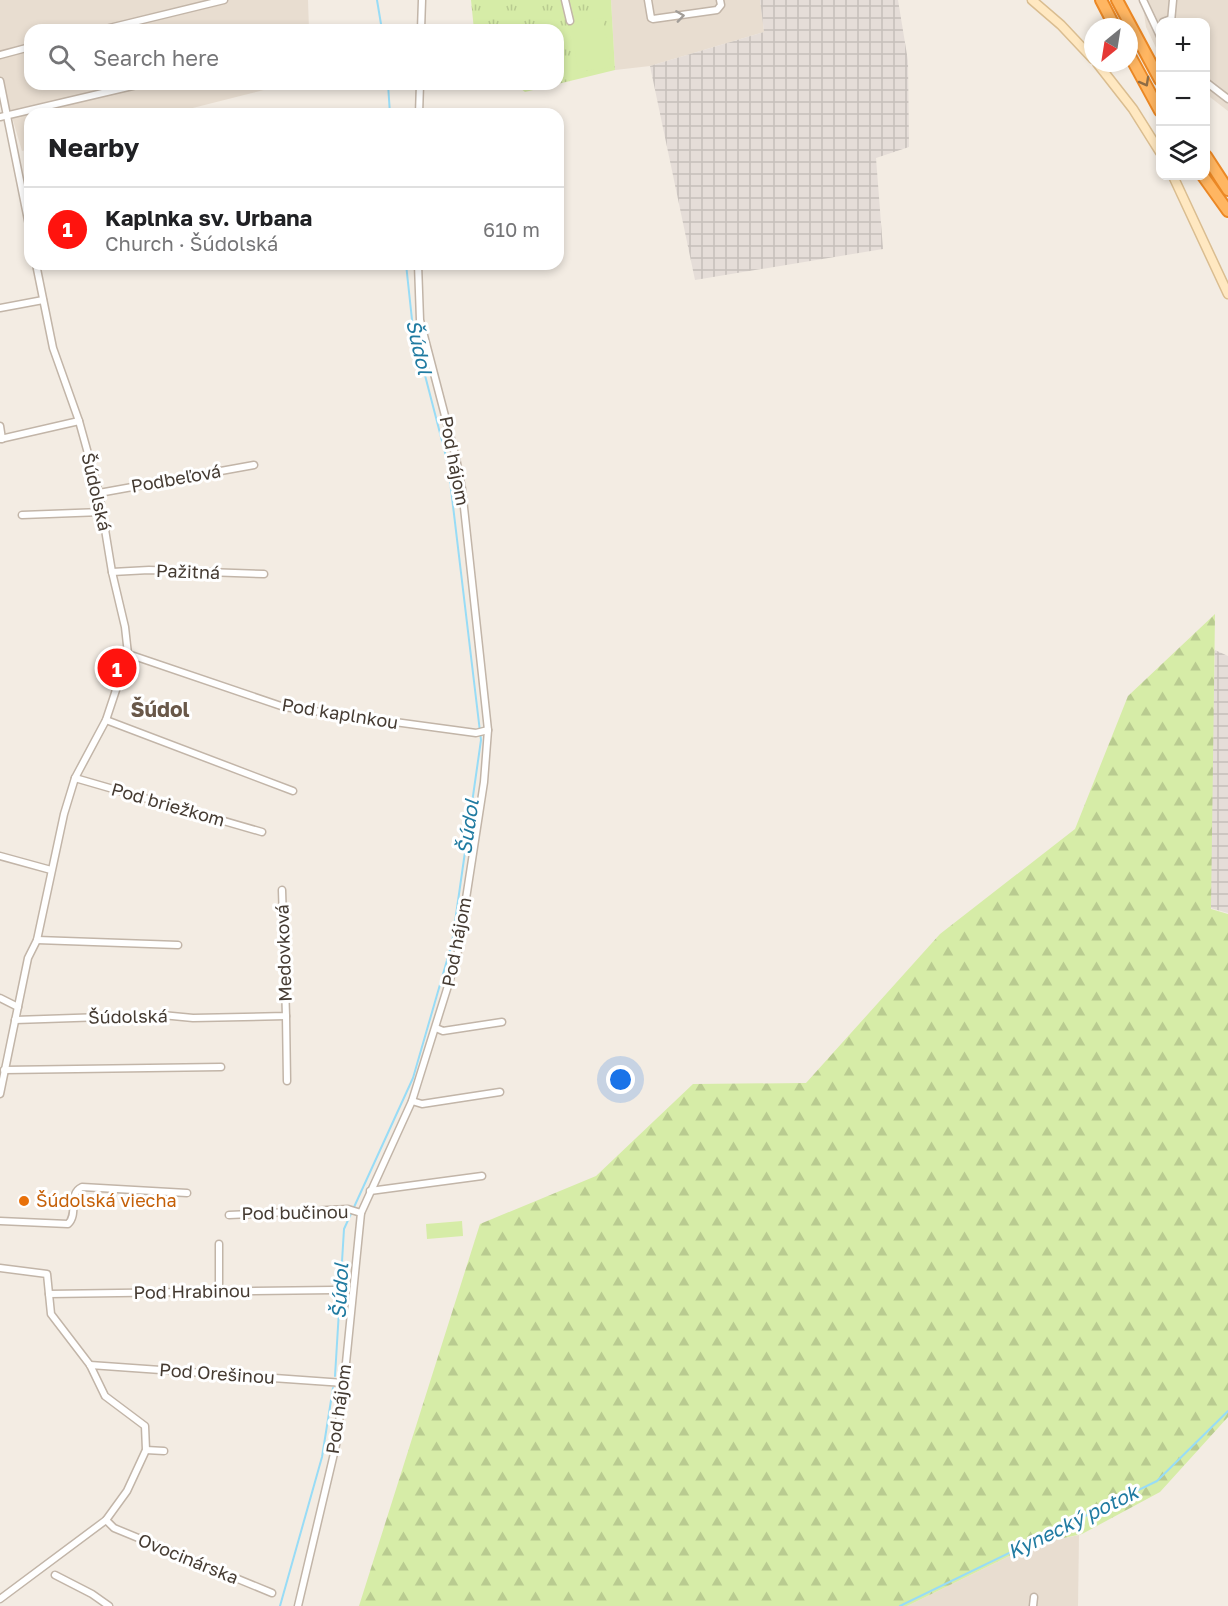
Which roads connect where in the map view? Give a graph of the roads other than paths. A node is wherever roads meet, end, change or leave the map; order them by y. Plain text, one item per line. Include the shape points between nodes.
1 (224, 0) edge
2 (422, 0) edge
3 (565, 0) edge
4 (648, 0) edge
5 (720, 0) edge
6 (1032, 0) edge
7 (1101, 0) edge
8 (1117, 0) edge
9 (1143, 0) edge
10 (1173, 0) edge
11 (1110, 18) edge
12 (1156, 18) edge
13 (1171, 18) edge
14 (570, 21) dead end
15 (126, 24) edge
16 (421, 24) edge
17 (24, 49) edge
18 (1084, 49) edge
19 (0, 55) edge
20 (1138, 70) edge
21 (1104, 72) edge
22 (1157, 72) edge
23 (0, 81) edge
24 (1210, 85) edge
25 (117, 90) edge
26 (420, 90) edge
27 (1228, 99) edge
28 (1156, 102) edge
29 (44, 108) edge
30 (419, 108) edge
31 (24, 113) edge
32 (0, 117) edge
33 (8, 117) junction
34 (1156, 144) edge
35 (1210, 162) edge
36 (1175, 180) edge
37 (1206, 180) edge
38 (1228, 190) edge
39 (24, 192) edge
40 (1228, 212) edge
41 (37, 270) edge
42 (418, 270) edge
43 (1228, 294) edge
44 (43, 300) junction
45 (0, 308) edge
46 (79, 421) junction
47 (0, 426) edge
48 (1, 439) edge
49 (254, 465) dead end
50 (99, 493) junction
51 (102, 512) junction
52 (22, 515) dead end
53 (112, 572) junction
54 (264, 574) dead end
55 (128, 654) junction
56 (105, 720) junction
57 (486, 731) junction
58 (75, 778) junction
59 (293, 791) dead end
60 (262, 832) dead end
61 (0, 856) edge
62 (51, 870) junction
63 (282, 890) dead end
64 (37, 940) junction
65 (178, 945) dead end
66 (0, 998) edge
67 (18, 1007) junction
68 (242, 1016) joint
69 (286, 1016) junction
70 (15, 1020) junction
71 (502, 1022) dead end
72 (436, 1028) junction
73 (221, 1067) dead end
74 (4, 1070) junction
75 (287, 1081) dead end
76 (500, 1092) dead end
77 (0, 1094) edge
78 (412, 1101) junction
79 (482, 1176) dead end
80 (370, 1191) junction
81 (186, 1192) dead end
82 (355, 1211) junction
83 (229, 1215) dead end
84 (0, 1221) edge
85 (219, 1244) dead end
86 (0, 1268) edge
87 (334, 1290) dead end
88 (219, 1292) junction
89 (49, 1294) junction
90 (90, 1365) junction
91 (344, 1383) junction
92 (146, 1450) junction
93 (164, 1451) dead end
94 (106, 1520) junction
95 (55, 1575) dead end
96 (272, 1593) dead end
97 (1034, 1597) dead end
98 (0, 1599) edge
99 (109, 1606) edge
100 (298, 1606) edge
101 (1033, 1606) edge

1 - 15 street
2 - 16 street
3 - 14 street
4 -> 5 street via 653,20 717,10
6 - 18 street
7 - 11 highway
8 - 22 highway
9 - 12 street
10 - 13 street
17 - 19 street
20 -> 28 highway
21 - 34 street
23 - 33 street
24 - 27 street
25 - 29 street
26 - 30 street
31 - 33 street
32 - 33 street
33 - 39 street
35 - 38 highway
36 - 43 street
37 - 40 highway
41 - 44 street, Šúdolská
42 - 57 street, Pod hájom via 420,320 462,489
44 - 45 street
44 - 46 street, Šúdolská via 53,348
46 - 48 street
46 - 50 street, Šúdolská
47 - 48 street
49 - 50 street, Podbeľová
50 - 51 street, Šúdolská
51 - 52 street
51 - 53 street, Šúdolská
53 - 54 street, Pažitná
53 - 55 street, Šúdolská
55 - 56 street, Šúdolská
55 - 57 street, Pod kaplnkou via 284,707 476,733
56 - 58 street, Šúdolská
56 - 59 street
57 - 72 street, Pod hájom via 483,782 458,957
58 - 60 street, Pod briežkom
58 - 62 street, Šúdolská
61 - 62 street
62 - 64 street, Šúdolská
63 - 69 street, Medovková
64 - 65 street
64 - 67 street, Šúdolská via 28,958
66 - 67 street
67 - 70 street, Šúdolská
68 - 69 street, Medovková
68 - 70 street, Šúdolská
69 - 75 street, Medovková
70 - 74 street, Šúdolská
71 - 72 street via 443,1031
72 - 78 street, Pod hájom
73 - 74 street
74 - 77 street, Šúdolská
76 - 78 street via 422,1104
78 - 80 street, Pod hájom
79 - 80 street
80 - 82 street, Pod hájom
81 - 84 street via 82,1187 74,1193 72,1221 68,1224
82 - 83 street, Pod bučinou
82 - 91 street, Pod hájom
85 - 88 street
86 - 89 street via 47,1274
87 - 88 street, Pod Hrabinou
88 - 89 street, Pod Hrabinou
89 - 90 street via 51,1314
90 - 91 street, Pod Orešinou
90 - 92 street via 105,1396 145,1426
91 - 100 street, Pod hájom via 336,1445
92 - 93 street
92 - 94 street via 127,1491
94 - 96 street, Ovocinárska via 114,1528
94 - 98 street
95 - 99 street
97 - 101 street

